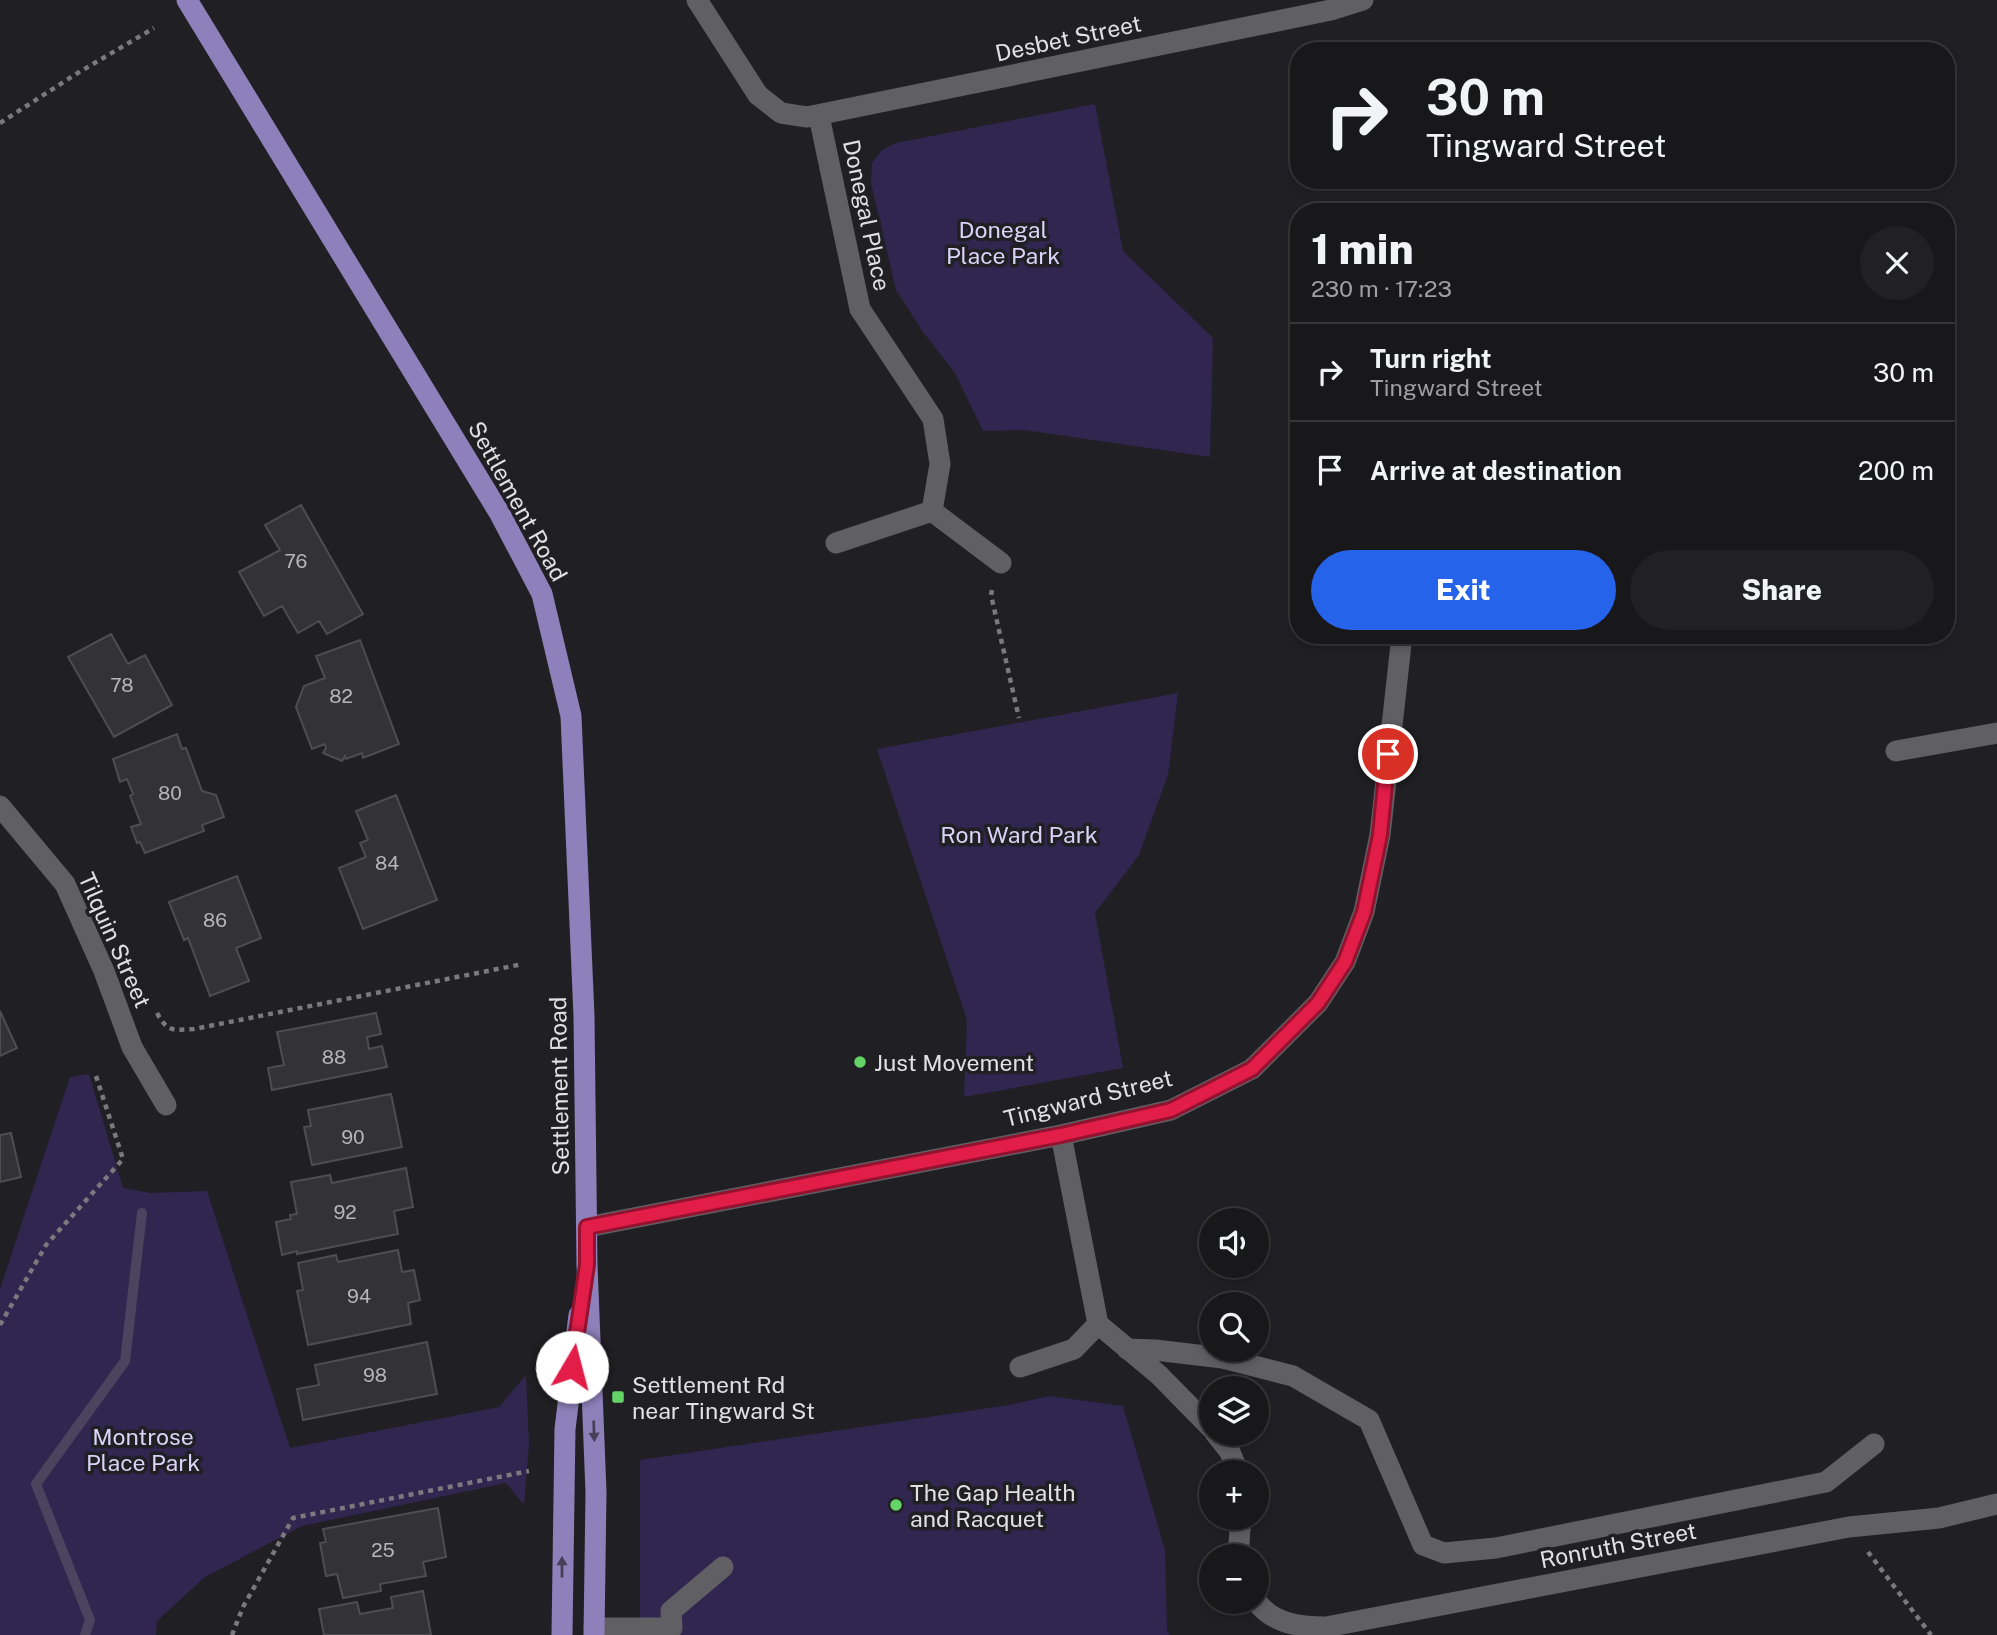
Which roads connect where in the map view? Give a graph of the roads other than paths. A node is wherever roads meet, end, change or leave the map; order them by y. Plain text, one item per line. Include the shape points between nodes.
1 (187, 0) edge
2 (697, 0) edge
3 (1363, 0) edge
4 (819, 116) junction
5 (932, 511) junction
6 (836, 543) dead end
7 (1001, 563) road end
8 (1401, 644) edge
9 (1997, 733) edge
10 (1896, 751) dead end
11 (0, 806) edge
12 (166, 1105) dead end
13 (1061, 1135) junction
14 (587, 1227) junction
15 (587, 1265) junction
16 (1098, 1324) junction
17 (1127, 1349) junction
18 (1020, 1367) dead end
19 (1199, 1416) edge
20 (1874, 1444) dead end
21 (1997, 1504) edge
22 (723, 1567) dead end
23 (1267, 1614) edge
24 (672, 1631) edge
25 (594, 1632) edge
26 (562, 1635) edge

1 - 14 main road, Settlement Road via 500,514 542,594 571,716 584,1016
2 - 4 street, Desbet Street via 758,95 781,113
3 - 4 street, Desbet Street
4 - 5 street, Donegal Place via 860,309 933,419 940,464
5 - 6 street
5 - 7 street
8 - 13 street, Tingward Street via 1380,835 1364,912 1345,962 1318,1003 1252,1069 1171,1110
9 - 10 street
11 - 12 street, Tilquin Street via 65,884 132,1047
13 - 14 street, Tingward Street
13 - 16 street
14 - 15 main road, Settlement Road
15 -> 25 main road, Settlement Road via 596,1492
26 -> 15 main road, Settlement Road via 565,1429
16 - 17 street
16 - 18 street via 1074,1349
17 - 19 street
17 - 20 street via 1223,1359 1293,1376 1369,1420 1423,1545 1444,1553 1496,1548 1826,1482
21 - 23 street, Ronruth Street via 1939,1518 1849,1527 1326,1627 1282,1623
22 - 24 street via 671,1611
24 - 25 street

